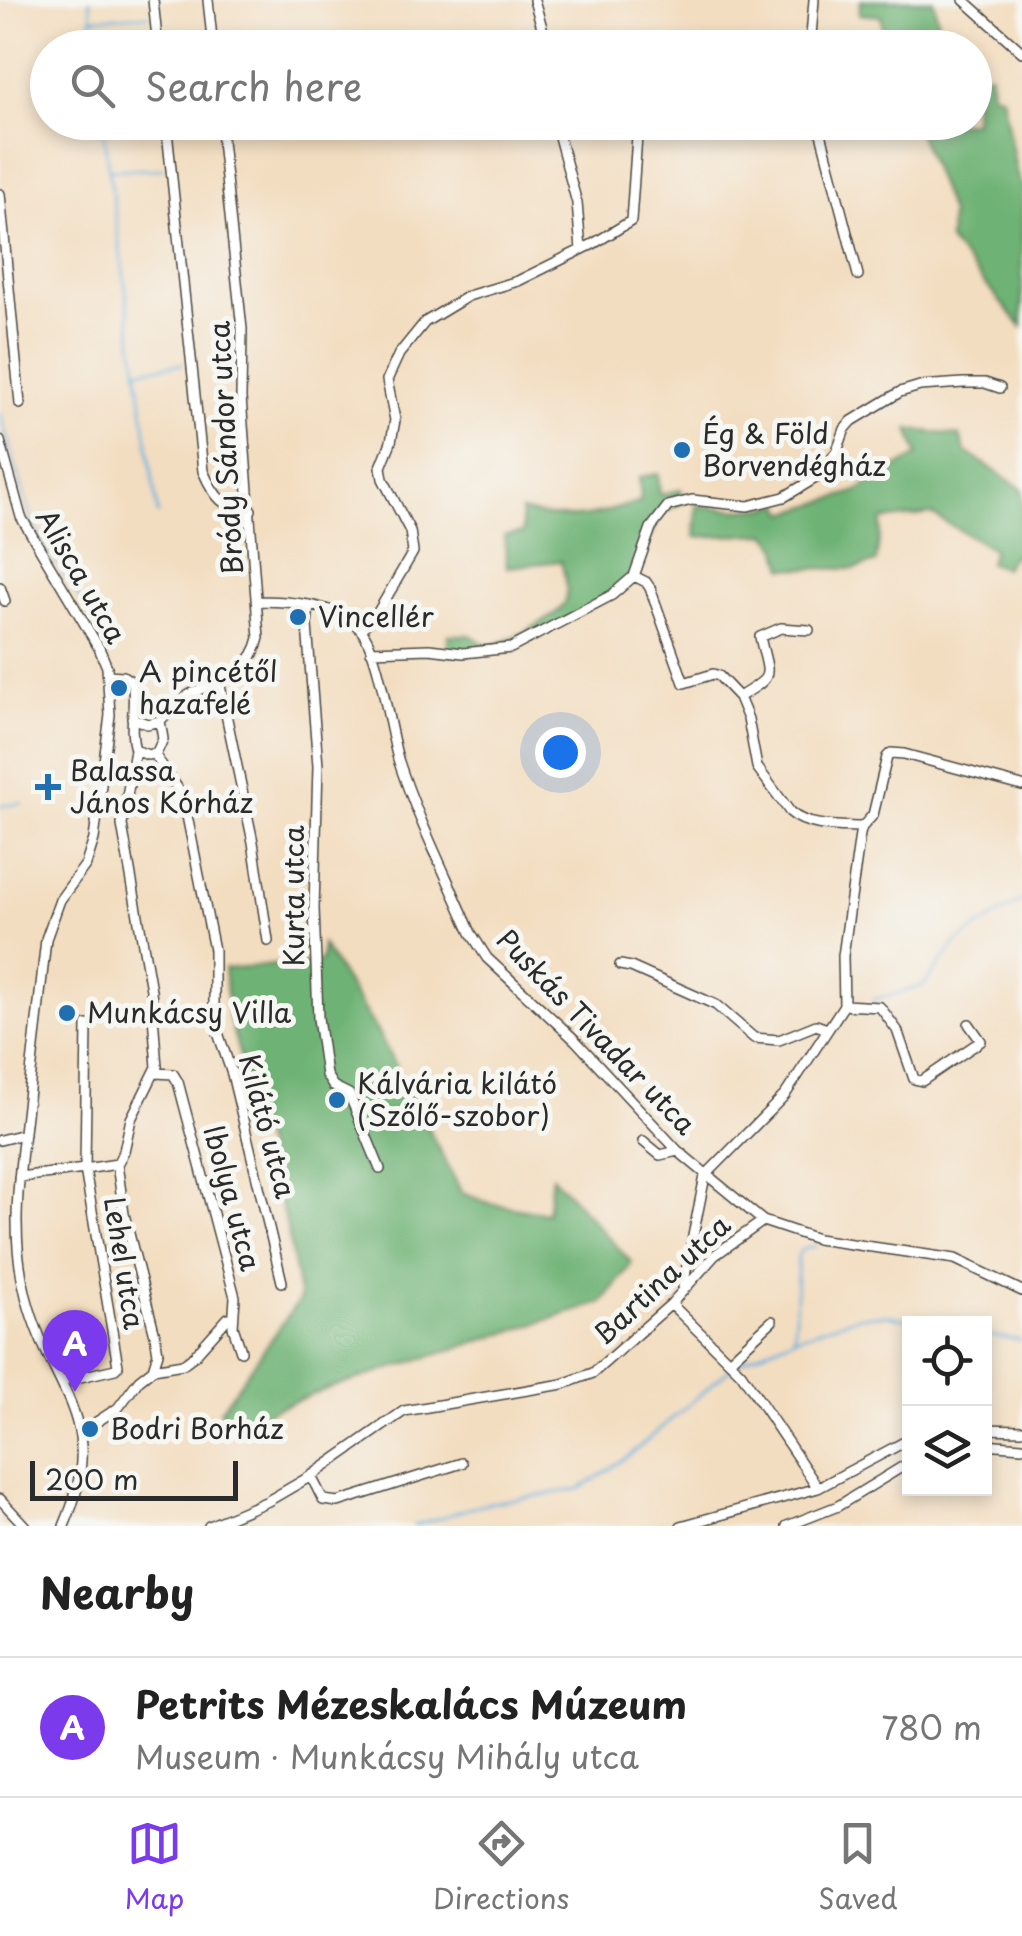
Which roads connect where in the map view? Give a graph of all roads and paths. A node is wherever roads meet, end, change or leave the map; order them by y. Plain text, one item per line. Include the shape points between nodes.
1 (153, 0) edge
2 (208, 0) edge
3 (534, 0) edge
4 (814, 0) edge
5 (964, 0) edge
6 (156, 30) edge
7 (211, 30) edge
8 (543, 30) edge
9 (812, 30) edge
10 (1022, 52) edge
11 (168, 140) edge
12 (222, 140) edge
13 (560, 140) edge
14 (637, 140) edge
15 (823, 140) edge
16 (0, 194) edge
17 (582, 250) junction
18 (858, 275) dead end
19 (1000, 388) dead end
20 (20, 404) dead end
21 (0, 441) edge
22 (251, 510) junction
23 (634, 576) junction
24 (0, 588) edge
25 (5, 601) dead end
26 (258, 601) junction
27 (308, 605) junction
28 (361, 629) junction
29 (809, 630) dead end
30 (371, 651) junction
31 (108, 675) junction
32 (218, 681) junction
33 (738, 698) junction
34 (132, 718) junction
35 (160, 722) junction
36 (135, 750) junction
37 (154, 754) junction
38 (1022, 786) edge
39 (862, 826) junction
40 (268, 941) dead end
41 (620, 965) dead end
42 (844, 1004) junction
43 (969, 1024) dead end
44 (87, 1025) dead end
45 (828, 1030) junction
46 (156, 1070) junction
47 (24, 1134) junction
48 (0, 1140) edge
49 (643, 1141) dead end
50 (678, 1151) junction
51 (117, 1164) junction
52 (85, 1169) junction
53 (380, 1169) dead end
54 (19, 1176) junction
55 (705, 1176) junction
56 (762, 1221) junction
57 (282, 1282) dead end
58 (683, 1286) junction
59 (1022, 1291) edge
60 (671, 1304) junction
61 (228, 1318) dead end
62 (772, 1321) dead end
63 (241, 1351) dead end
64 (730, 1360) junction
65 (153, 1370) junction
66 (63, 1381) junction
67 (992, 1429) edge
68 (1022, 1430) edge
69 (80, 1432) junction
70 (902, 1443) edge
71 (992, 1444) edge
72 (1022, 1446) edge
73 (462, 1463) dead end
74 (902, 1467) edge
75 (311, 1476) junction
76 (818, 1488) junction
77 (0, 1499) edge
78 (25, 1526) edge
79 (64, 1526) edge
80 (210, 1526) edge
81 (681, 1526) edge
82 (788, 1526) edge

1 - 6 street
2 - 7 street
3 - 8 street
4 - 9 street
5 - 10 street
11 - 22 street via 202,471 221,502
12 - 22 street, Bródy Sándor utca via 242,317
13 - 17 street via 578,203
14 - 17 street via 631,222
15 - 18 street
16 - 20 street
17 - 28 street via 468,296 425,322 391,366 394,430 381,467 413,552
19 - 23 street via 963,383 900,392 852,421 819,476 784,498 748,506 692,500 668,506 651,528
21 - 31 street, Alisca utca via 21,517 100,648
22 - 26 street, Bródy Sándor utca
23 - 30 street via 612,596 511,648
23 - 33 street via 650,588 684,683 713,674
24 - 25 street
26 - 27 street
26 - 32 street, Bródy Sándor utca via 256,650 238,672
27 - 28 street
27 - 53 street, Kurta utca via 318,766 318,1018 326,1075 349,1094
28 - 30 street, Puskás Tivadar utca
29 - 33 street via 782,628 760,637 766,682
30 - 50 street, Puskás Tivadar utca via 399,760 472,933 488,958
31 - 34 street via 132,682
31 - 47 street via 110,736 94,839 46,939
32 - 35 street, Bródy Sándor utca via 185,697
32 - 40 street
33 - 39 street via 757,767 790,812 824,825
34 - 35 street
34 - 36 street
35 - 37 street via 163,739
36 - 37 street
36 - 46 street via 122,825 151,990
37 - 57 street, Kilátó utca via 183,796 214,950 214,1021
38 - 39 street via 890,753 873,815
39 - 42 street via 843,956
41 - 45 street via 716,1005 754,1038 779,1040 816,1025
42 - 43 street via 880,1006 897,1030 914,1079 922,1081 981,1041
42 - 45 street
44 - 52 street
45 - 55 street via 784,1096
46 - 51 street
46 - 63 street, Ibolya utca via 178,1082 235,1297 233,1327
47 - 48 street
47 - 54 street
49 - 50 street via 660,1155
50 - 55 street, Puskás Tivadar utca
51 - 52 street
51 - 65 street via 155,1335
52 - 54 street
52 - 66 street, Lehel utca via 118,1366
54 - 66 street via 16,1230 23,1283
55 - 56 street, Puskás Tivadar utca
55 - 58 street
56 - 58 street, Bartina utca
56 - 59 street, Puskás Tivadar utca via 816,1239 956,1259
58 - 60 street, Bartina utca
60 - 64 street
60 - 75 street, Bartina utca via 593,1373 564,1384 404,1411
61 - 65 street via 183,1364
62 - 64 street
64 - 76 street
65 - 69 street via 118,1408
66 - 69 street
67 - 68 street
69 - 79 street via 78,1495
70 - 76 street
71 - 72 street
73 - 75 street via 338,1502 323,1500
74 - 82 street via 838,1506
75 - 80 street, Bartina utca
76 - 81 street
77 - 78 street

